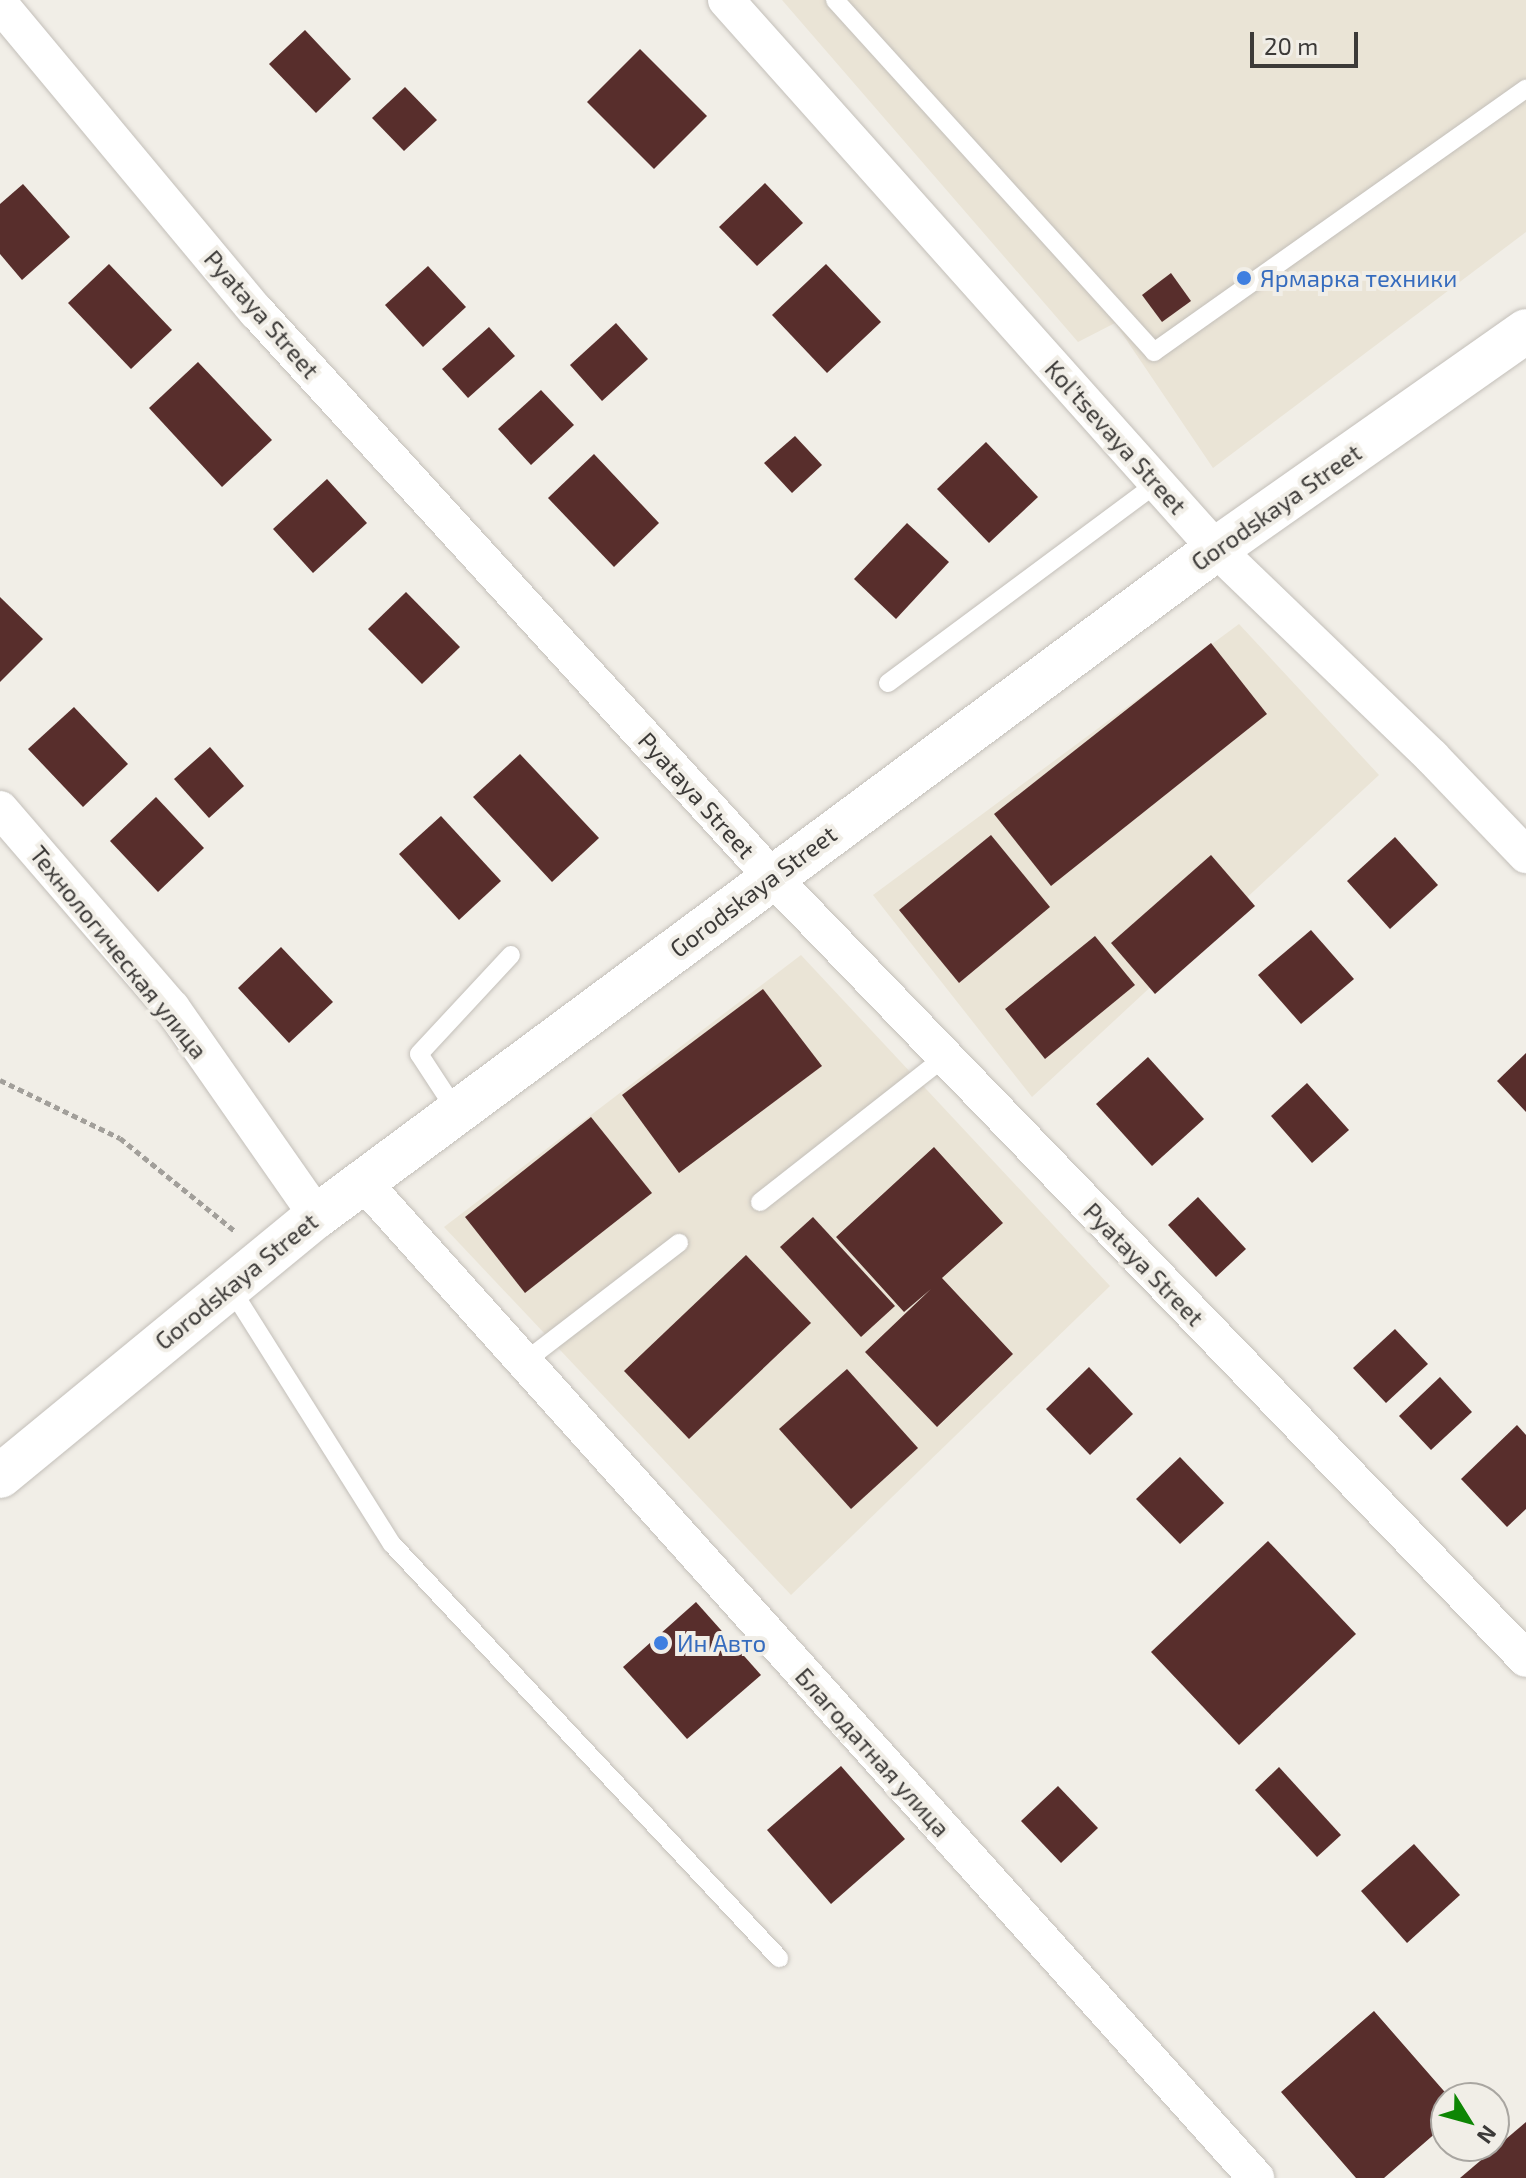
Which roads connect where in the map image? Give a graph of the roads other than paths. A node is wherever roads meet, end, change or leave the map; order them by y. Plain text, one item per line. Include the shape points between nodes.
1 (726, 0) edge
2 (835, 0) edge
3 (0, 4) edge
4 (1526, 89) edge
5 (1526, 331) edge
6 (1157, 483) junction
7 (1216, 549) junction
8 (888, 683) dead end
9 (0, 809) edge
10 (1526, 855) edge
11 (772, 877) junction
12 (511, 955) dead end
13 (945, 1057) junction
14 (457, 1112) junction
15 (363, 1182) junction
16 (760, 1202) dead end
17 (317, 1216) junction
18 (679, 1243) dead end
19 (229, 1285) junction
20 (523, 1363) junction
21 (0, 1476) edge
22 (1526, 1659) edge
23 (779, 1958) dead end
24 (1256, 2178) edge

1 - 6 street, Kol'tsevaya Street
2 - 4 lane via 1154,352
3 - 11 street, Pyataya Street via 257,312
5 - 7 street, Gorodskaya Street
6 - 7 street, Kol'tsevaya Street
6 - 8 lane
7 - 10 street, Kol'tsevaya Street
7 - 11 street, Gorodskaya Street
9 - 17 street, Технологическая улица via 172,1008
11 - 13 street, Pyataya Street
11 - 14 street, Gorodskaya Street
12 - 14 lane via 419,1054
13 - 16 lane
13 - 22 street, Pyataya Street
14 - 15 street, Gorodskaya Street
15 - 17 street, Gorodskaya Street
15 - 20 street, Благодатная улица
17 - 19 street, Gorodskaya Street
18 - 20 lane
19 - 21 street, Gorodskaya Street
19 - 23 lane via 392,1544
20 - 24 street, Благодатная улица

